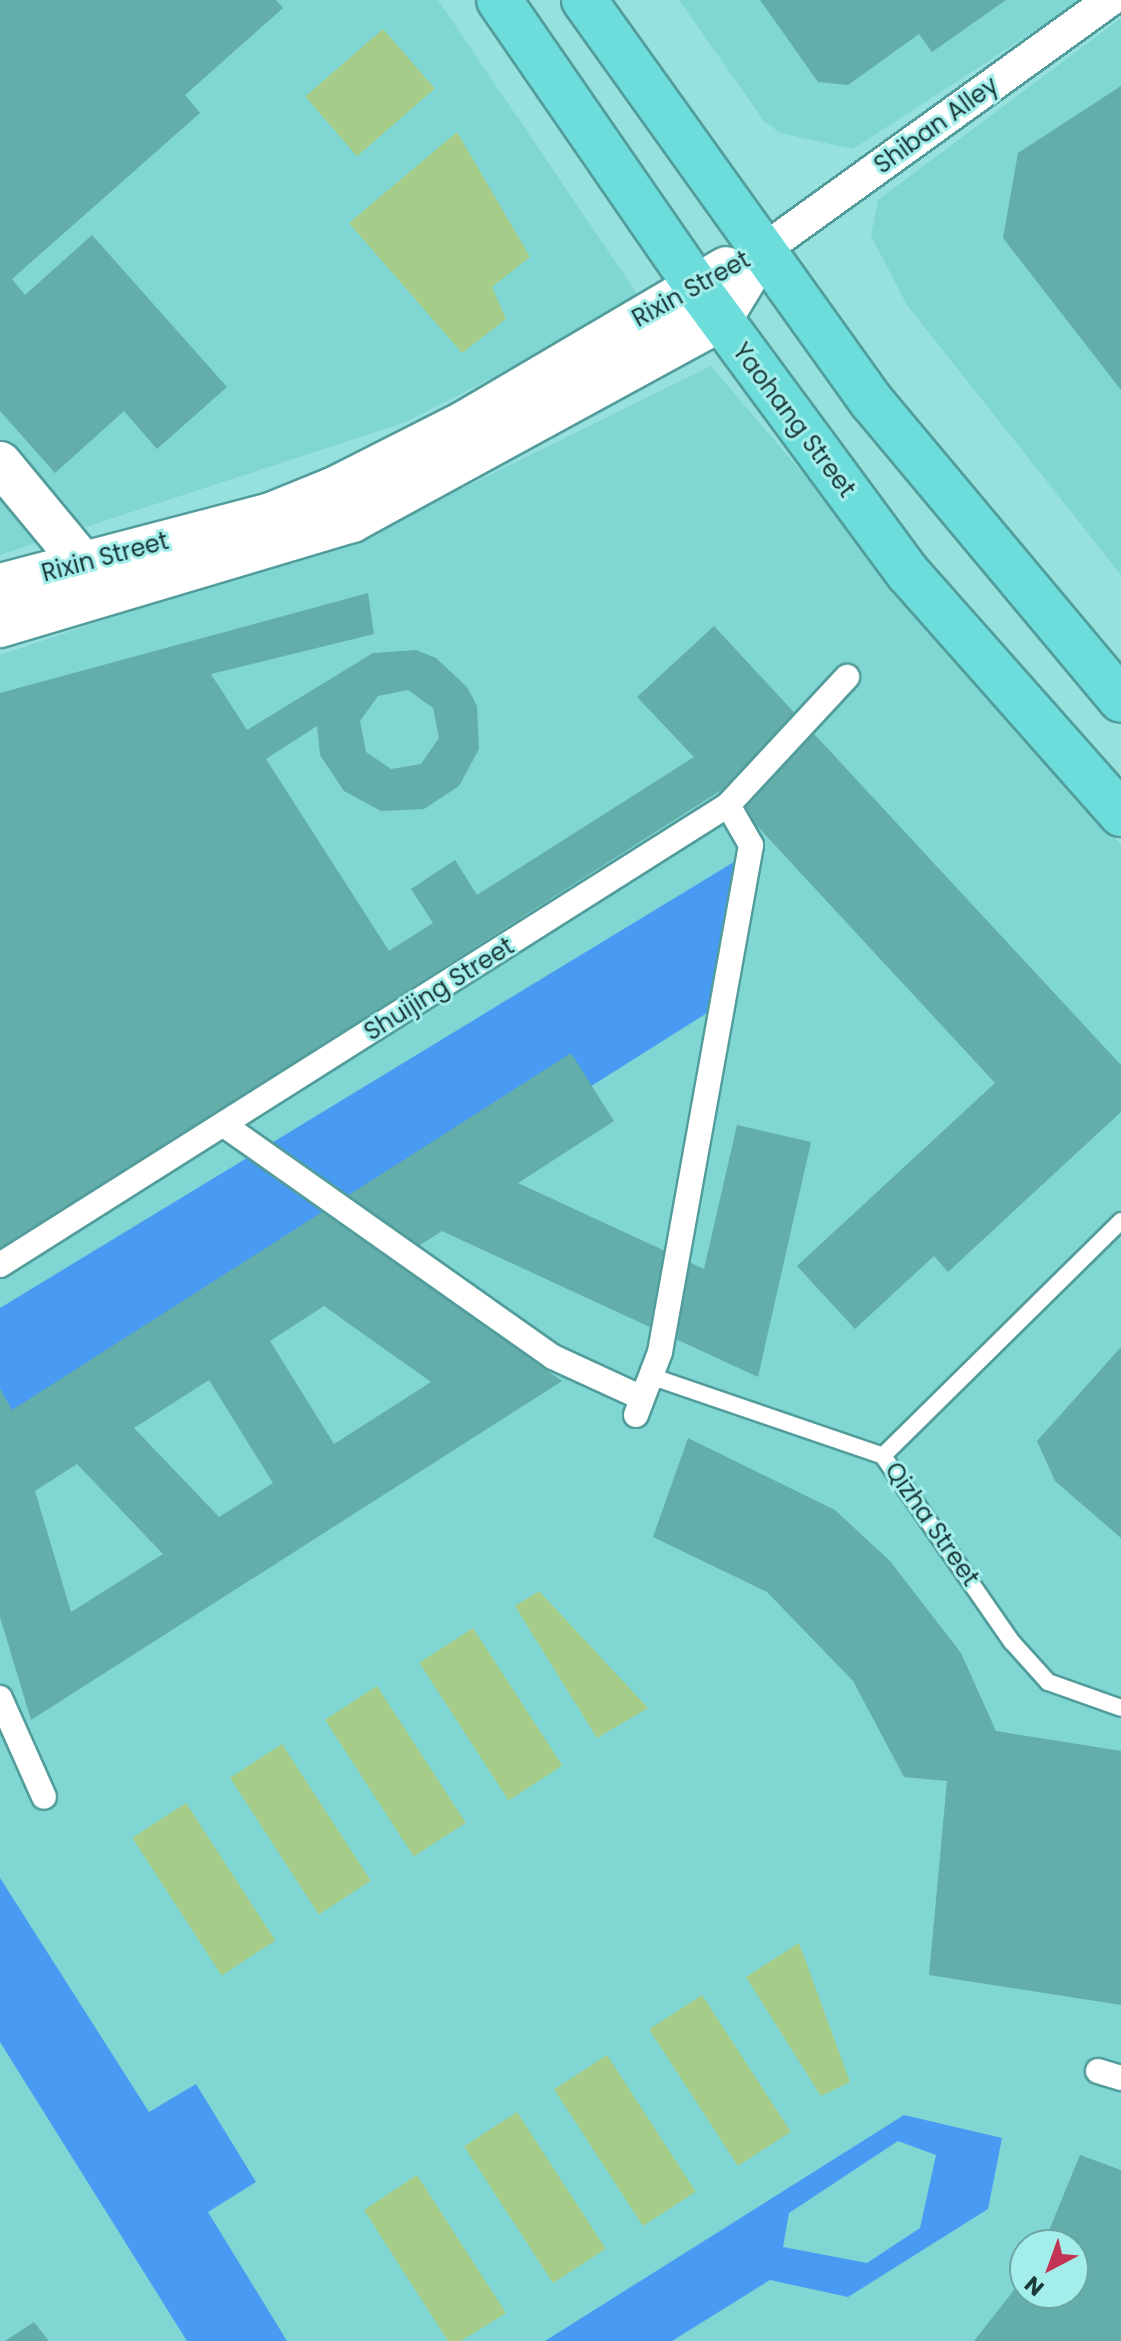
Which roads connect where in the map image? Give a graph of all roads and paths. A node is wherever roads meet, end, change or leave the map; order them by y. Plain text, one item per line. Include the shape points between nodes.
1 (499, 0) edge
2 (584, 0) edge
3 (1110, 0) edge
4 (762, 251) junction
5 (694, 283) junction
6 (720, 320) junction
7 (0, 463) edge
8 (82, 562) junction
9 (0, 585) edge
10 (0, 626) edge
11 (847, 677) dead end
12 (1121, 700) edge
13 (728, 805) junction
14 (1121, 814) edge
15 (224, 1125) junction
16 (1121, 1221) edge
17 (0, 1265) edge
18 (642, 1396) junction
19 (883, 1456) junction
20 (0, 1698) edge
21 (1121, 1708) edge
22 (44, 1797) dead end

1 - 5 main road, Yaohang Street
2 - 4 main road
3 - 4 street, Shiban Alley
4 - 5 street, Rixin Street
4 - 6 street, Rixin Street
4 - 12 main road via 973,530
5 - 6 main road, Yaohang Street
5 - 8 street, Rixin Street via 465,422 335,488 271,514
6 - 10 street, Rixin Street via 352,521
6 - 14 main road, Yaohang Street via 908,573
7 - 8 street
8 - 9 street, Rixin Street
11 - 13 street, Shuijing Street
13 - 15 street, Shuijing Street
13 - 18 street via 751,845 660,1352
15 - 17 street, Shuijing Street
15 - 18 street via 553,1357
16 - 19 lane, Qizha Street
18 - 19 lane
19 - 21 lane, Qizha Street via 1012,1642 1048,1682
20 - 22 street

